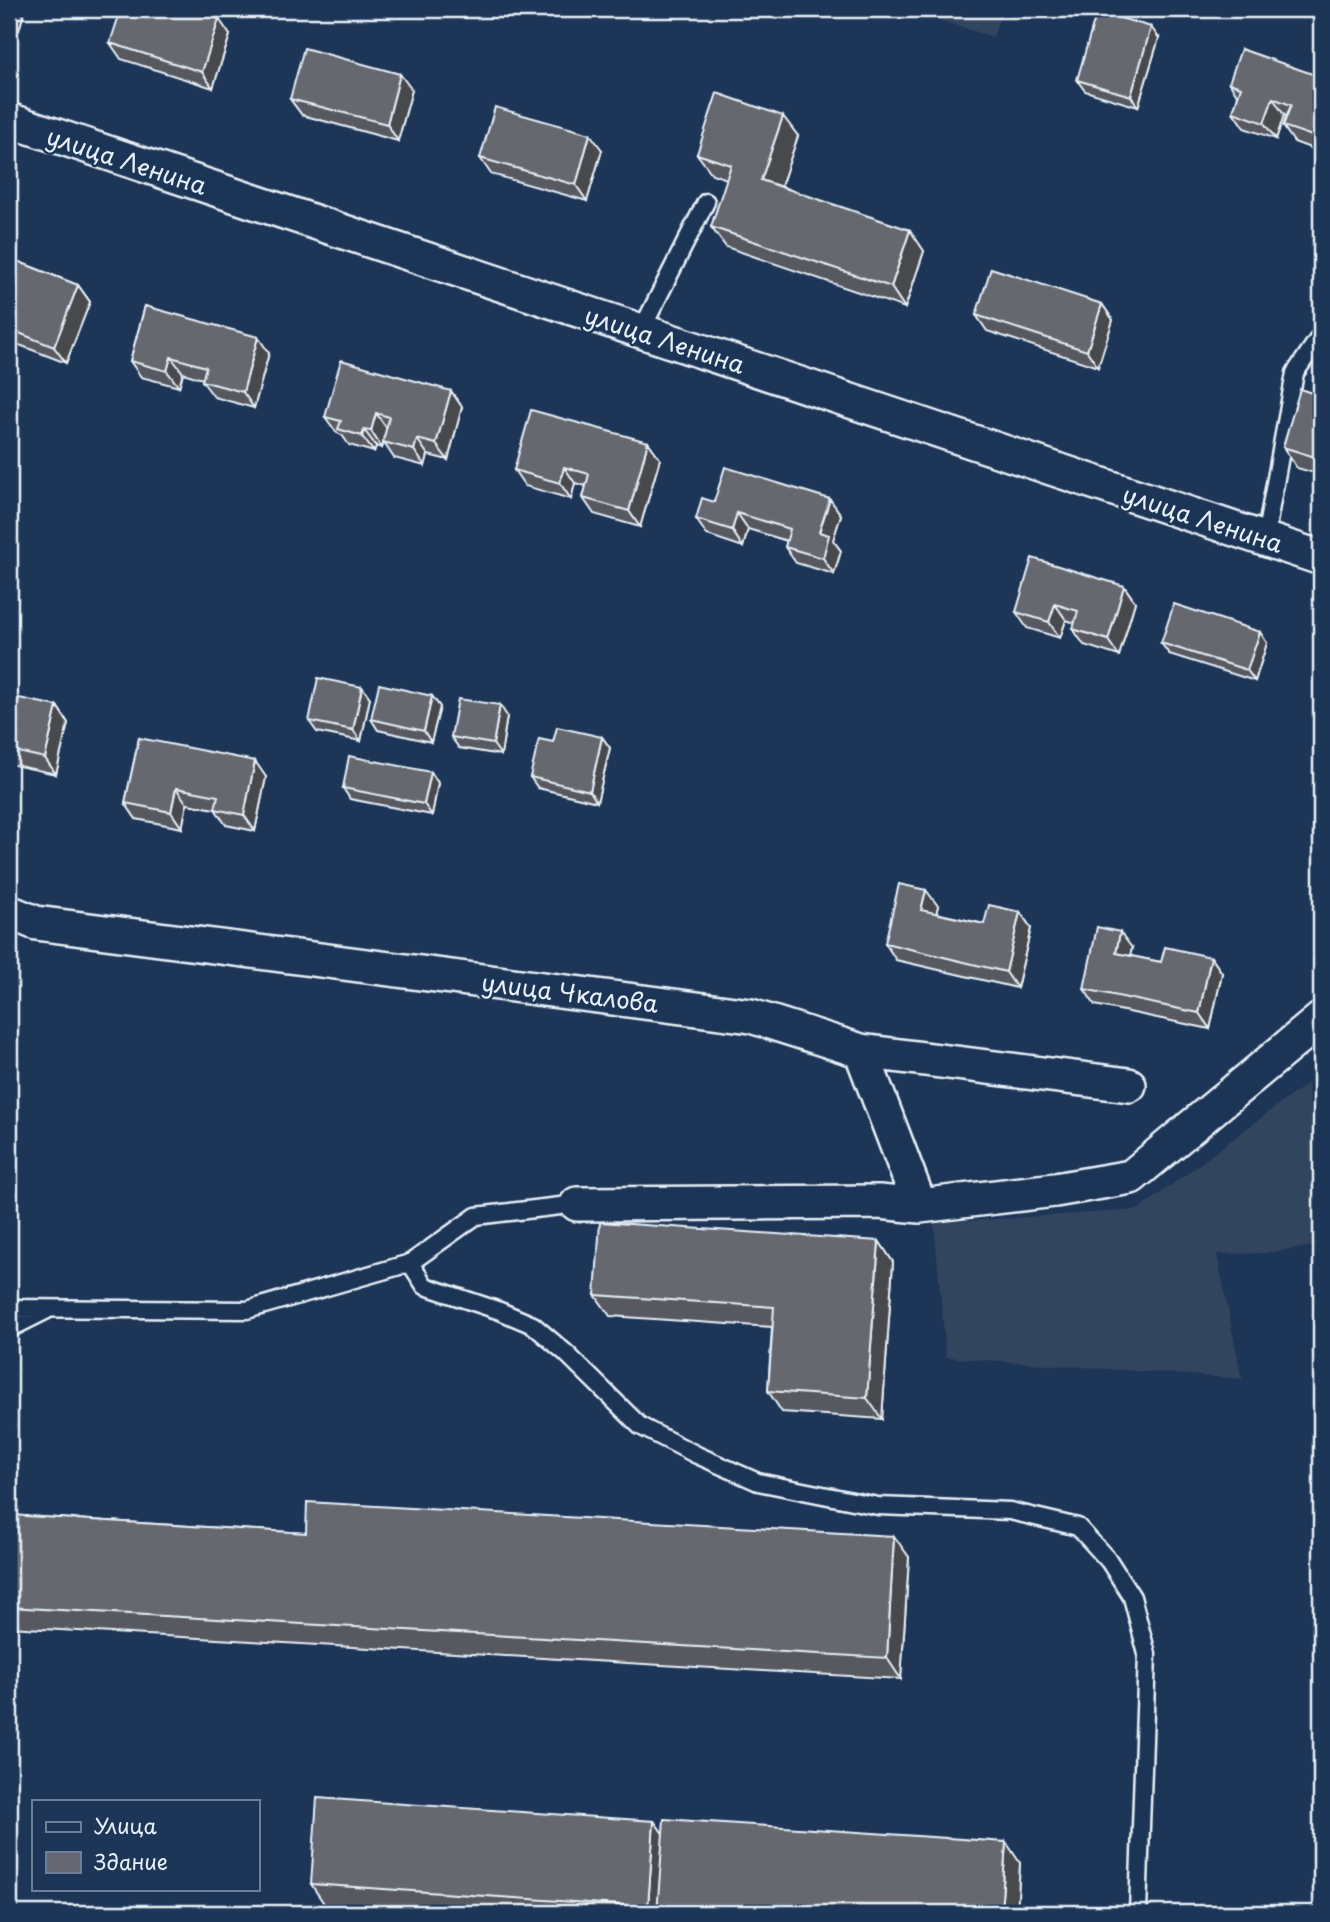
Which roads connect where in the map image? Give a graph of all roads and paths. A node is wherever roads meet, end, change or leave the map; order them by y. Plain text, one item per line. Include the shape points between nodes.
1 (9, 120) edge
2 (706, 202) dead end
3 (641, 331) junction
4 (1321, 335) edge
5 (1265, 539) junction
6 (1321, 558) edge
7 (9, 912) edge
8 (1321, 1019) edge
9 (861, 1051) junction
10 (1129, 1085) dead end
11 (577, 1204) joint
12 (920, 1206) junction
13 (410, 1263) junction
14 (9, 1308) edge
15 (49, 1309) junction
16 (9, 1329) edge
17 (1139, 1913) edge

1 - 3 street, улица Ленина
2 - 3 lane
3 - 5 street, улица Ленина
4 - 5 lane via 1295,373
5 - 6 street, улица Ленина
7 - 9 street, улица Чкалова via 36,922 751,1016
8 - 12 street via 1131,1177
9 - 10 street, улица Чкалова
9 - 12 street
11 - 12 street via 879,1202
11 - 13 lane via 476,1216
13 - 15 lane via 247,1310
13 - 17 lane via 425,1286 533,1325 640,1426 758,1482 877,1506 1010,1511 1078,1527 1109,1560 1132,1597 1147,1654
14 - 15 lane
15 - 16 lane

